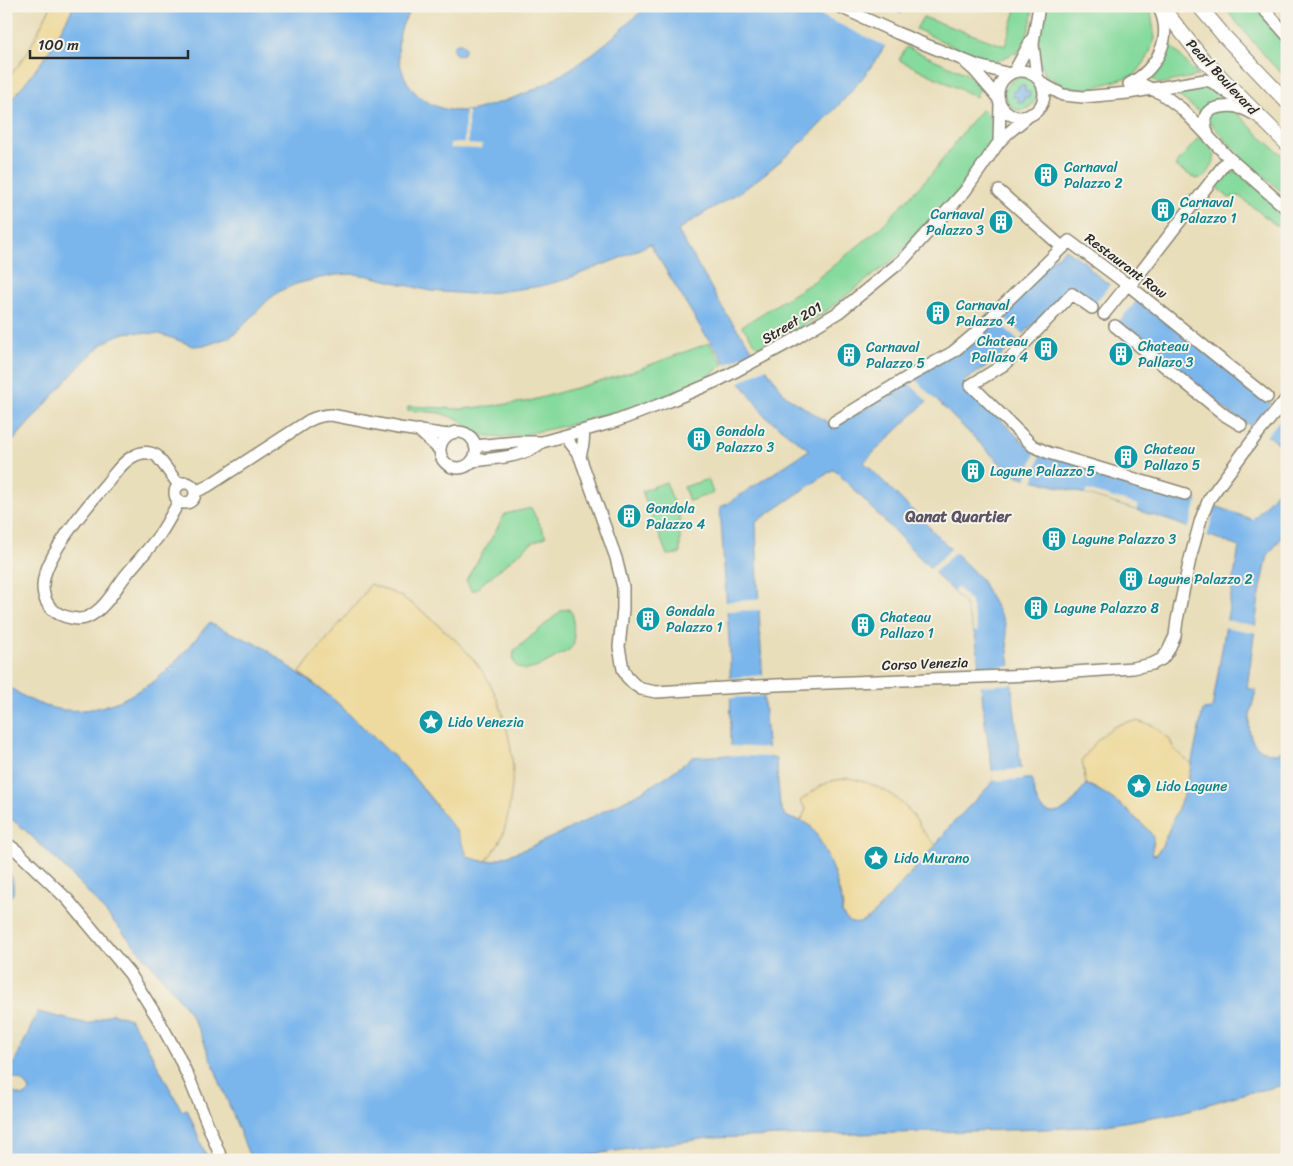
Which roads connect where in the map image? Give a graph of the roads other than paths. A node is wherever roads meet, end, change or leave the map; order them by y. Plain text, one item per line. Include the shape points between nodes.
1 (838, 6) edge
2 (1039, 6) edge
3 (1160, 6) edge
4 (1199, 6) edge
5 (1262, 6) edge
6 (1287, 35) edge
7 (1034, 36) junction
8 (961, 60) junction
9 (1012, 73) junction
10 (1039, 81) junction
11 (1135, 81) junction
12 (1151, 88) junction
13 (1064, 95) junction
14 (1110, 95) junction
15 (999, 102) junction
16 (1287, 102) edge
17 (1036, 110) junction
18 (1260, 118) junction
19 (1208, 136) junction
20 (999, 142) junction
21 (1287, 144) edge
22 (1230, 158) junction
23 (999, 191) dead end
24 (1287, 209) edge
25 (1063, 248) junction
26 (1129, 286) junction
27 (1092, 308) dead end
28 (1104, 314) dead end
29 (1115, 326) dead end
30 (1267, 397) dead end
31 (1287, 398) edge
32 (834, 422) dead end
33 (1241, 425) dead end
34 (418, 430) junction
35 (584, 431) junction
36 (448, 435) junction
37 (564, 436) junction
38 (542, 442) junction
39 (475, 446) junction
40 (440, 450) junction
41 (580, 456) junction
42 (472, 461) junction
43 (179, 485) junction
44 (195, 492) junction
45 (1185, 494) dead end
46 (179, 501) junction
47 (6, 843) edge
48 (222, 1160) edge

1 - 8 street
2 - 7 street
3 - 11 street, Street 201 via 1165,29 1162,50
3 - 18 main road, Pearl Boulevard via 1202,58
4 - 16 main road
5 - 6 street
7 - 9 street
7 - 10 street via 1033,53
8 - 9 street
8 - 15 street via 974,70
9 - 10 street via 1028,73
9 - 15 street via 1000,84
10 - 13 street, Street 201
10 - 17 street via 1044,95
11 - 12 street
11 - 14 street, Street 201
12 - 14 street, Street 201
12 - 18 street, Street 201 via 1206,80 1226,90
12 - 19 street via 1182,109
13 - 14 street, Street 201
13 - 17 street, Street 201
15 - 17 street via 1005,111 1018,117 1025,117
15 - 20 street
17 - 20 street, Street 201
18 - 19 street via 1239,107 1209,111 1204,124
18 - 21 main road, Pearl Boulevard
19 - 22 street
20 - 35 street, Street 201 via 965,191 903,260 839,312 776,351 719,380 639,413
22 - 24 street
22 - 26 street
23 - 25 street
25 - 26 street, Restaurant Row via 1070,241
25 - 32 street via 953,352
26 - 28 street
26 - 30 street, Restaurant Row
27 - 45 street via 1072,294 1005,364 971,385 1038,449
29 - 33 street
31 - 41 street, Corso Venezia via 1212,493 1190,559 1171,646 1162,659 1133,668 656,692 641,689 623,669 619,646 623,587
34 - 36 street
34 - 40 street
34 - 44 street via 331,415 316,416
35 - 37 street, Street 201
35 - 41 street, Corso Venezia
36 - 39 street via 455,432 465,434
36 - 40 street
37 - 38 street, Street 201
37 - 41 street, Corso Venezia
38 - 39 street, Street 201
38 - 42 street, Street 201 via 524,452
39 - 42 street
40 - 42 street via 445,462 454,467 464,467
43 - 44 street via 188,483
43 - 46 street via 175,492
43 - 46 street via 153,454 138,454 123,463 72,525 56,551 43,583 49,606 58,614 86,618 101,608 160,535
44 - 46 street via 189,502
47 - 48 street via 68,900 130,974 192,1083

